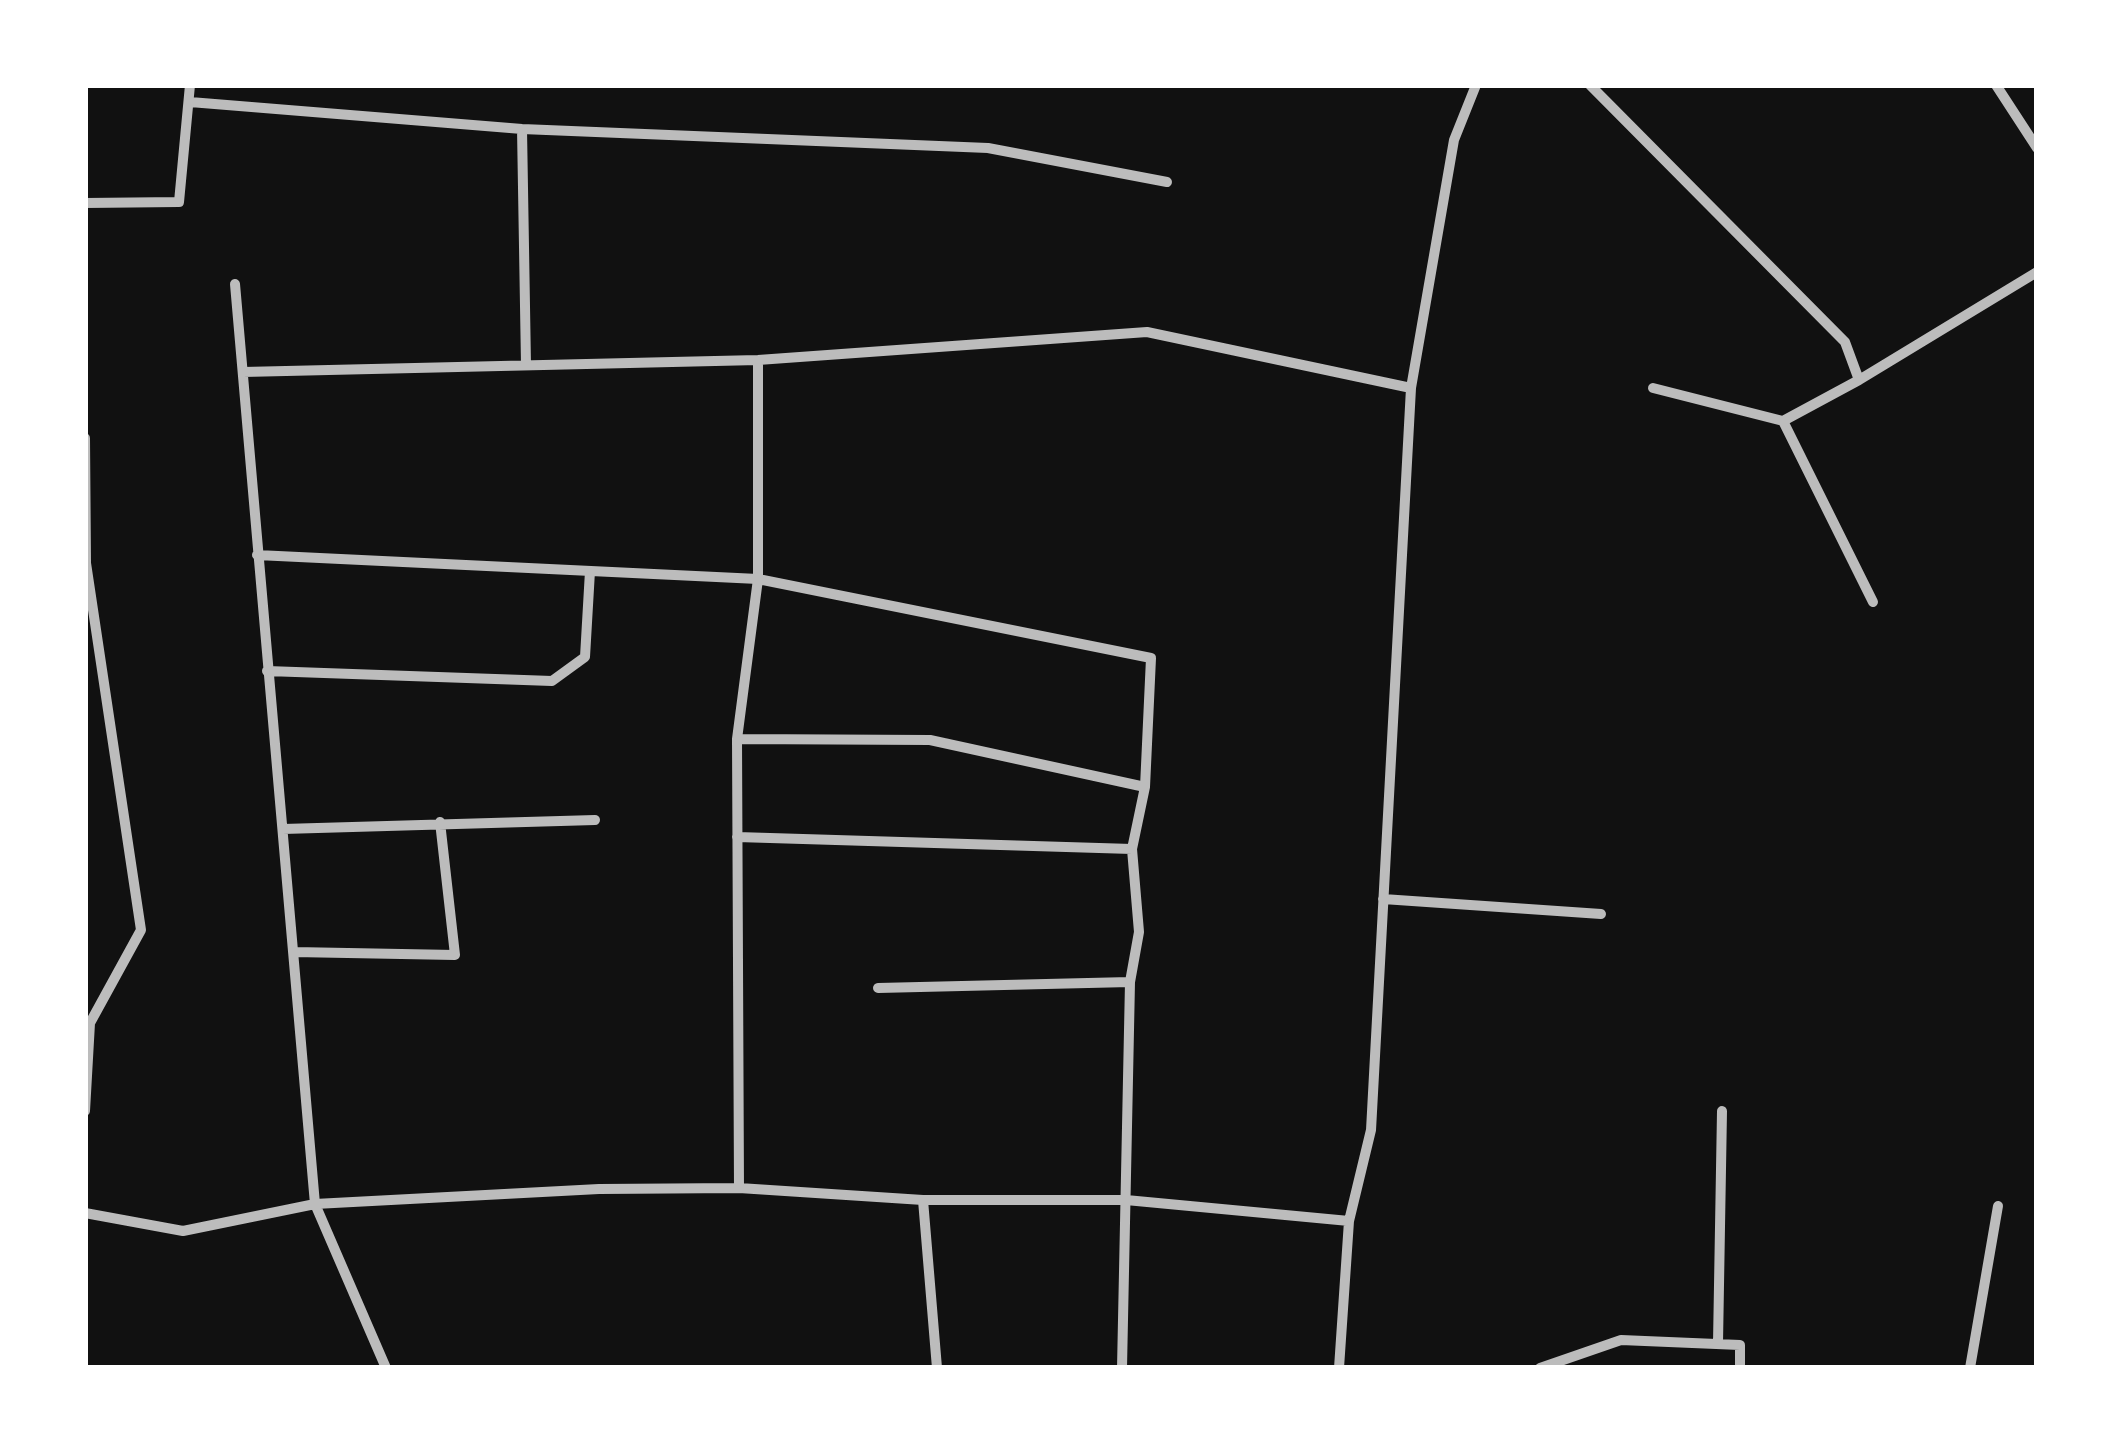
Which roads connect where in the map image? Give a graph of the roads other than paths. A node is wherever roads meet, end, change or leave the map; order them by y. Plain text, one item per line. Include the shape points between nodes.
1 (190, 85) edge
2 (1476, 85) edge
3 (1590, 85) edge
4 (1996, 85) edge
5 (190, 102) junction
6 (522, 129) junction
7 (2037, 148) edge
8 (1167, 182) dead end
9 (85, 202) edge
10 (2037, 272) edge
11 (235, 284) dead end
12 (758, 360) junction
13 (526, 365) junction
14 (243, 372) junction
15 (1859, 380) junction
16 (1411, 388) junction
17 (1653, 388) dead end
18 (1783, 421) junction
19 (85, 438) edge
20 (256, 555) junction
21 (590, 571) junction
22 (758, 579) junction
23 (1873, 602) dead end
24 (267, 671) junction
25 (737, 738) junction
26 (1145, 787) junction
27 (595, 820) dead end
28 (440, 822) junction
29 (283, 829) junction
30 (737, 836) junction
31 (1132, 849) junction
32 (1383, 899) junction
33 (1601, 914) dead end
34 (294, 952) junction
35 (1130, 982) junction
36 (878, 988) dead end
37 (1722, 1110) dead end
38 (85, 1112) edge
39 (740, 1188) junction
40 (922, 1200) junction
41 (1126, 1200) junction
42 (315, 1204) junction
43 (1998, 1206) dead end
44 (85, 1212) edge
45 (1349, 1222) junction
46 (1718, 1342) junction
47 (1565, 1364) edge
48 (386, 1368) edge
49 (937, 1368) edge
50 (1122, 1368) edge
51 (1339, 1368) edge
52 (1540, 1368) edge
53 (1740, 1368) edge
54 (1970, 1368) edge

1 - 5 street
2 - 16 street via 1454,140
3 - 15 street via 1844,342
4 - 7 street
5 - 6 street
5 - 9 street via 179,202
6 - 8 street via 988,148
6 - 13 street
10 - 15 street
11 - 14 street
12 - 13 street
12 - 16 street via 1147,332
12 - 22 street
13 - 14 street
14 - 20 street
15 - 18 street
16 - 32 street
17 - 18 street
18 - 23 street
19 - 38 street via 86,564 141,930 90,1023
20 - 21 street
20 - 24 street
21 - 22 street
21 - 24 street via 584,657 552,682
22 - 25 street
22 - 26 street via 1151,658
24 - 29 street
25 - 26 street via 930,740
25 - 30 street
26 - 31 street
27 - 28 street
28 - 29 street
28 - 34 street via 454,954
29 - 34 street
30 - 31 street
30 - 39 street
31 - 35 street via 1140,932
32 - 33 street
32 - 45 street via 1371,1130
34 - 42 street
35 - 36 street
35 - 41 street
37 - 46 street
39 - 40 street
39 - 42 street
40 - 41 street
40 - 49 street
41 - 45 street
41 - 50 street
42 - 44 street via 183,1232
42 - 48 street
43 - 54 street
45 - 51 street
46 - 47 street via 1621,1340
46 - 53 street via 1740,1345
47 - 52 street

